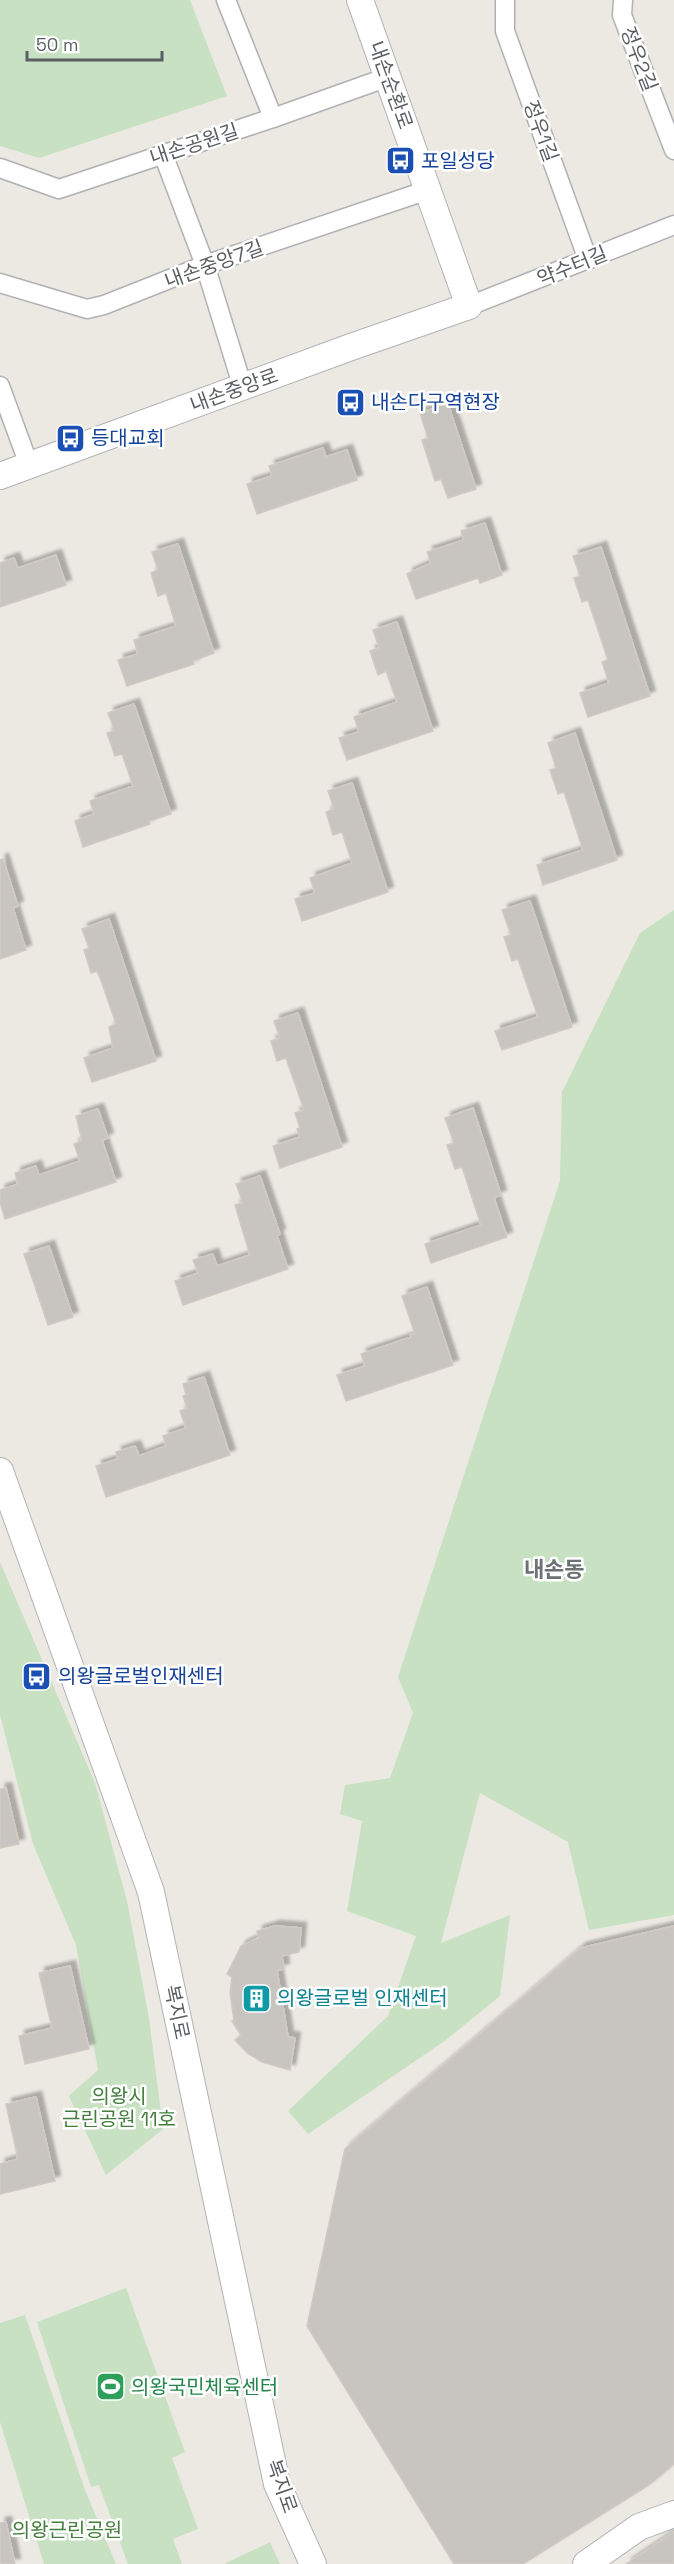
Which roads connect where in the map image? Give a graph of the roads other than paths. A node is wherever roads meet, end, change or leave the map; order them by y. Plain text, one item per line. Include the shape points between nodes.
1 (226, 0) edge
2 (360, 0) edge
3 (505, 0) edge
4 (623, 0) edge
5 (388, 76) junction
6 (273, 118) junction
7 (674, 150) edge
8 (163, 154) junction
9 (0, 168) edge
10 (428, 190) junction
11 (674, 225) edge
12 (588, 260) junction
13 (205, 265) junction
14 (0, 283) edge
15 (469, 306) junction
16 (0, 386) edge
17 (243, 388) junction
18 (29, 465) junction
19 (0, 476) edge
20 (0, 1471) edge
21 (674, 2514) edge
22 (313, 2564) edge
23 (586, 2564) edge

1 - 6 street
2 - 5 street, 내손순환로
3 - 12 street, 정우1길 via 505,32
4 - 7 street, 정우2길 via 622,15
5 - 6 street, 내손공원길
5 - 10 street, 내손순환로
6 - 8 street, 내손공원길
8 - 9 street, 내손공원길 via 59,189
8 - 13 street
10 - 13 street, 내손중앙7길
10 - 15 street, 내손순환로
11 - 12 street, 약수터길
12 - 15 street, 약수터길
13 - 14 street, 내손중앙7길 via 104,306 87,309
13 - 17 street
15 - 17 street, 내손중앙로
16 - 18 street
17 - 18 street, 내손중앙로
18 - 19 street, 내손중앙로
20 - 22 street, 복지로 via 151,1892 277,2484
21 - 23 street via 639,2527

